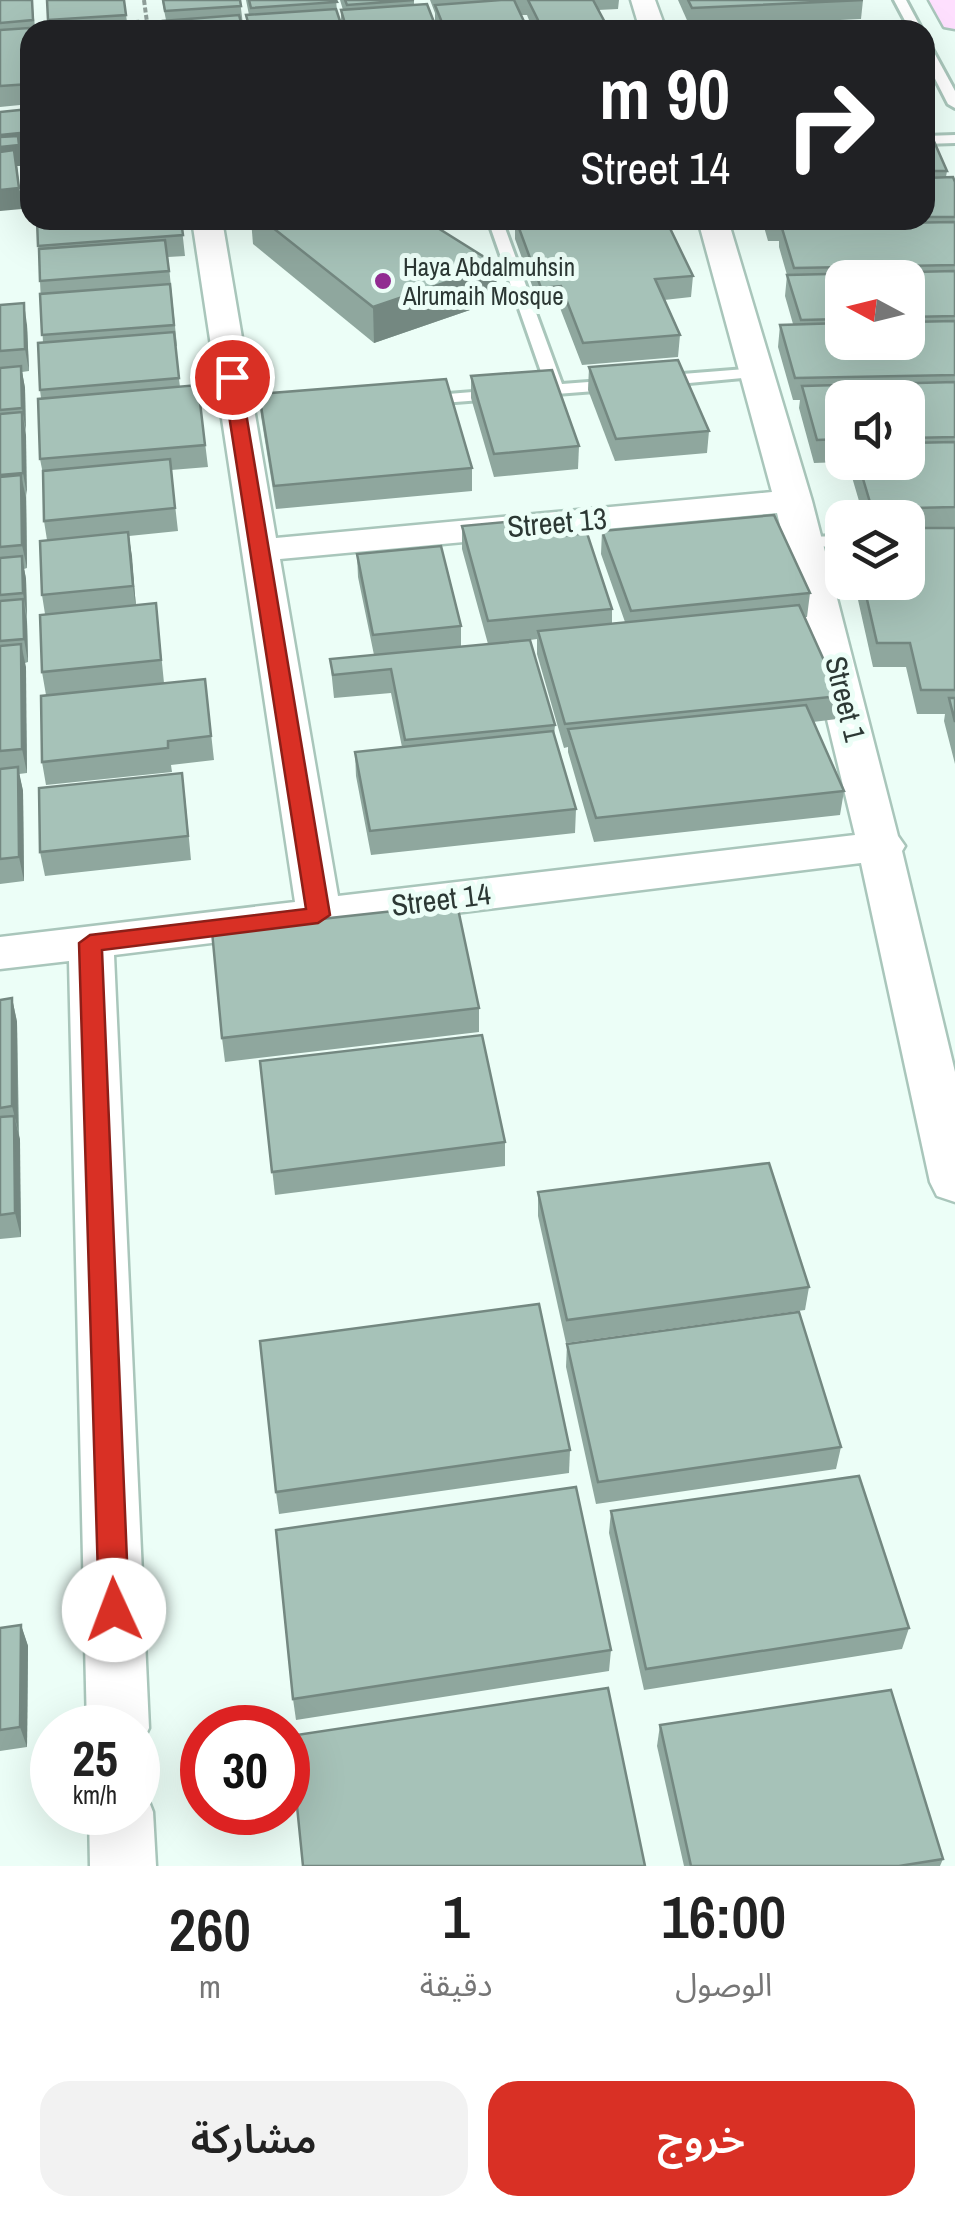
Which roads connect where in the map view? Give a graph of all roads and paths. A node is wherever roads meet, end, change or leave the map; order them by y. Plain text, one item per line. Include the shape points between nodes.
1 (944, 0) edge
2 (955, 20) edge
3 (935, 66) edge
4 (955, 104) edge
5 (209, 230) edge
6 (499, 230) edge
7 (717, 230) edge
8 (758, 373) junction
9 (556, 390) junction
10 (397, 403) edge
11 (794, 501) junction
12 (824, 541) edge
13 (260, 550) junction
14 (883, 846) junction
15 (318, 915) junction
16 (90, 943) junction
17 (0, 953) edge
18 (955, 1182) edge
19 (117, 1705) edge
20 (122, 1835) edge
21 (123, 1866) edge

1 - 2 main road
3 - 4 lane
5 - 13 street via 248,415
6 - 9 lane
7 - 8 street, Street 1
8 - 9 lane
8 - 11 street, Street 1
9 - 10 lane
11 - 12 street, Street 1
11 - 13 street, Street 13
12 - 14 street, Street 1
13 - 15 street
14 - 15 street, Street 14
14 - 18 street, Street 1
15 - 16 street, Street 14
16 - 17 street, Street 14
16 - 19 street
20 - 21 street

